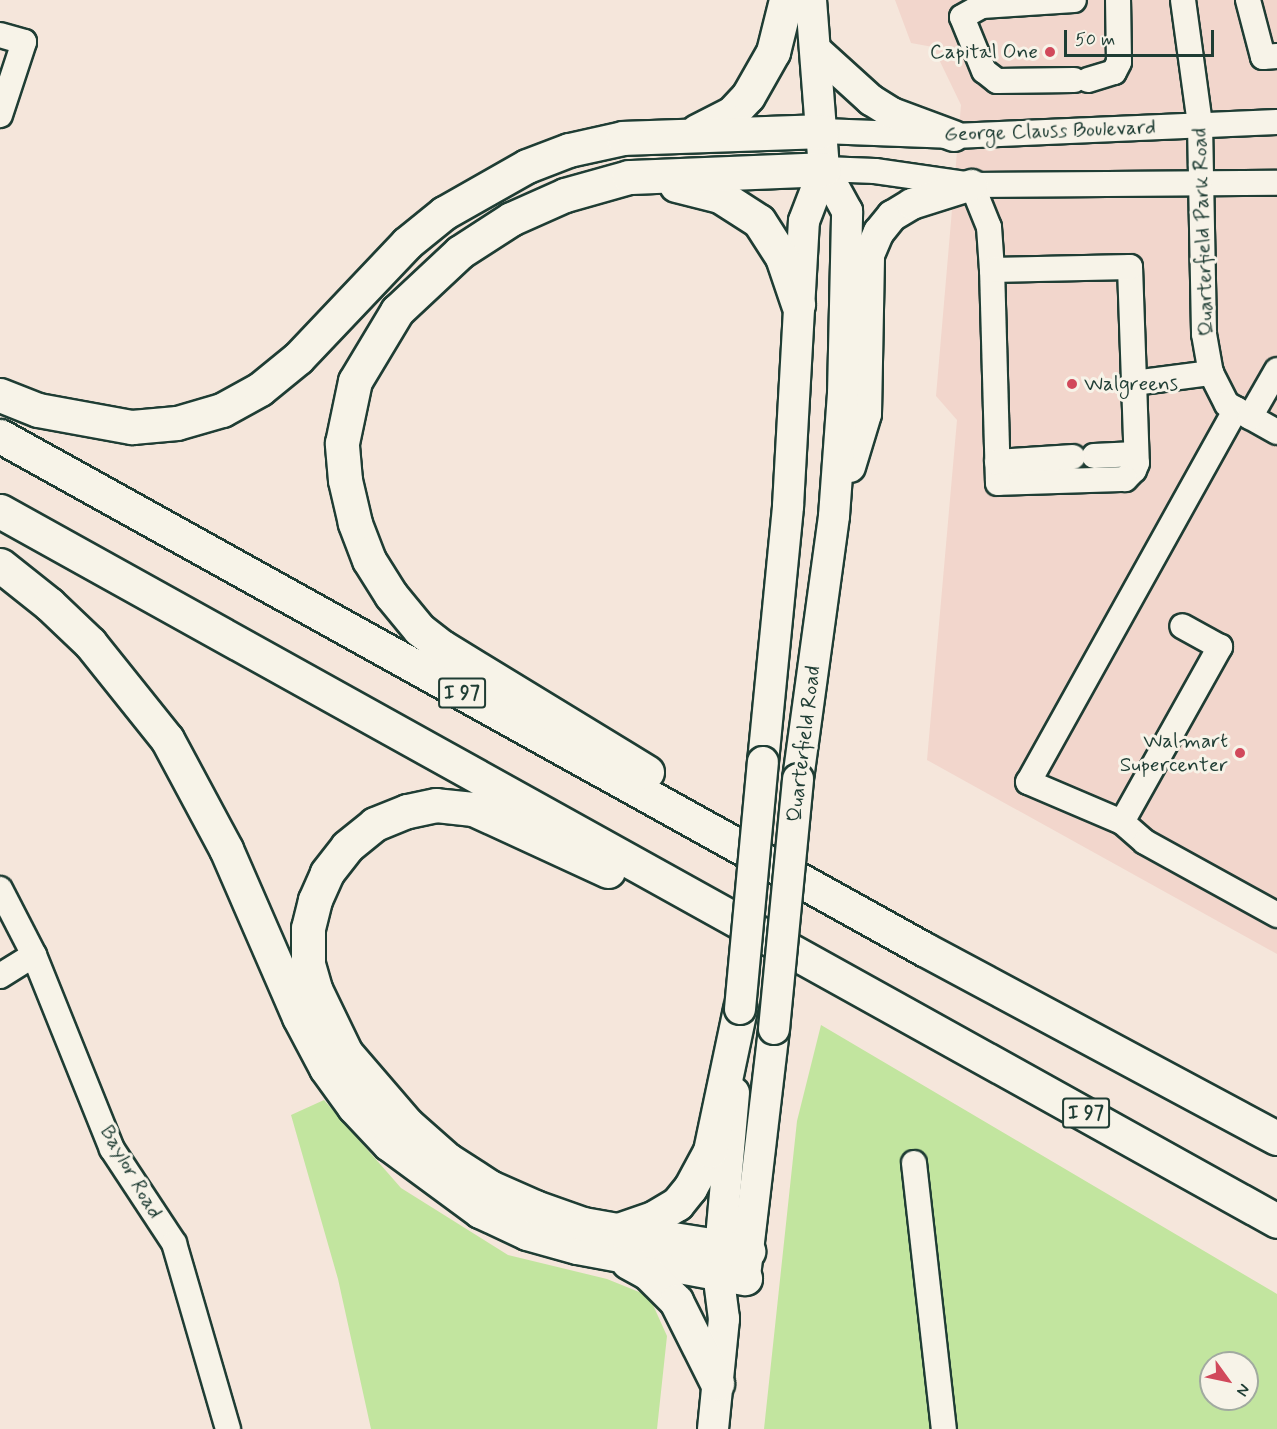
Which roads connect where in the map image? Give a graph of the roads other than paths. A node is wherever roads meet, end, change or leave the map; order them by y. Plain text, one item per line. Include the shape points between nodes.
1 (786, 0) edge
2 (811, 0) edge
3 (1074, 0) edge
4 (1118, 0) edge
5 (1183, 0) edge
6 (1248, 0) edge
7 (0, 35) edge
8 (817, 51) junction
9 (1277, 56) edge
10 (0, 115) edge
11 (1277, 123) edge
12 (1200, 124) junction
13 (822, 131) junction
14 (693, 133) junction
15 (954, 136) junction
16 (824, 169) junction
17 (629, 177) junction
18 (1199, 182) junction
19 (1277, 183) edge
20 (972, 185) junction
21 (992, 270) junction
22 (798, 304) junction
23 (1277, 370) edge
24 (1211, 373) junction
25 (1134, 383) junction
26 (0, 394) edge
27 (1244, 413) junction
28 (1277, 432) edge
29 (0, 436) edge
30 (1136, 454) junction
31 (997, 462) junction
32 (0, 511) edge
33 (834, 516) junction
34 (0, 566) edge
35 (1182, 626) dead end
36 (1122, 822) junction
37 (0, 889) edge
38 (1277, 915) edge
39 (924, 949) junction
40 (34, 955) junction
41 (0, 976) edge
42 (895, 1006) junction
43 (740, 1009) junction
44 (1277, 1138) edge
45 (914, 1163) dead end
46 (1277, 1221) edge
47 (614, 1242) junction
48 (733, 1261) junction
49 (717, 1383) junction
50 (228, 1429) edge
51 (713, 1429) edge
52 (944, 1429) edge

1 - 14 highway via 773,52 748,96 732,113
2 - 8 main road, Quarterfield Road
3 - 4 street via 982,6 962,17 984,71 997,81 1081,80 1114,72 1119,62
5 - 12 street, Quarterfield Park Road
6 - 9 street via 1263,57
7 - 10 street via 24,42
8 - 13 main road, Quarterfield Road
8 - 15 main road via 871,100 892,113
11 - 12 street, George Clauss Boulevard
12 - 15 street, George Clauss Boulevard
12 - 18 street, Quarterfield Park Road
13 - 14 highway
13 - 15 street, George Clauss Boulevard
13 - 16 main road, Quarterfield Road
14 - 26 highway via 623,138 569,150 486,187 444,213 407,243 298,358 260,389 222,410 177,423 132,427 38,410
16 - 17 highway
16 - 20 street via 875,171
16 - 22 main road, Quarterfield Road via 804,222
16 - 33 main road, Quarterfield Road via 848,211 843,394
17 - 22 highway via 700,189 742,208 759,221 782,257
17 - 39 highway via 565,195 511,219 460,252 397,312 369,353 355,381 342,443 355,523 369,560 419,629 442,647 593,737
18 - 19 street
18 - 20 street
18 - 24 street, Quarterfield Park Road via 1204,334
20 - 21 street via 989,227
20 - 33 main road via 912,204 892,216 869,255 866,414
21 - 25 street via 1130,267
21 - 31 street
22 - 43 main road, Quarterfield Road, bridge via 788,506
23 - 27 street
24 - 25 street
24 - 27 street, Quarterfield Park Road via 1227,404
25 - 30 street
27 - 28 street, Quarterfield Park Road
27 - 36 street via 1028,782
29 - 39 highway, I 97
30 - 31 street
30 - 31 street via 1134,470 1125,479 998,483
32 - 42 highway, I 97
33 - 48 main road, Quarterfield Road, bridge via 798,779 774,1029
34 - 47 highway via 90,643 167,739 226,849 299,1017 326,1068 354,1107 389,1144 480,1211 527,1233
35 - 36 street via 1220,647
36 - 38 street via 1145,842
37 - 40 street, Baylor Road
39 - 44 highway, I 97
40 - 41 street
40 - 50 street, Baylor Road via 112,1149 174,1243
42 - 46 highway, I 97
42 - 47 highway via 473,809 436,805 407,811 375,824 347,847 327,873 308,928 308,964 315,989 346,1053 406,1124 448,1160 490,1187 583,1224
43 - 47 highway via 710,1151 700,1172 677,1203
43 - 48 main road, Quarterfield Road
45 - 52 street
47 - 48 highway
47 - 49 highway via 676,1301
48 - 49 main road, Quarterfield Road
49 - 51 main road, Quarterfield Road

